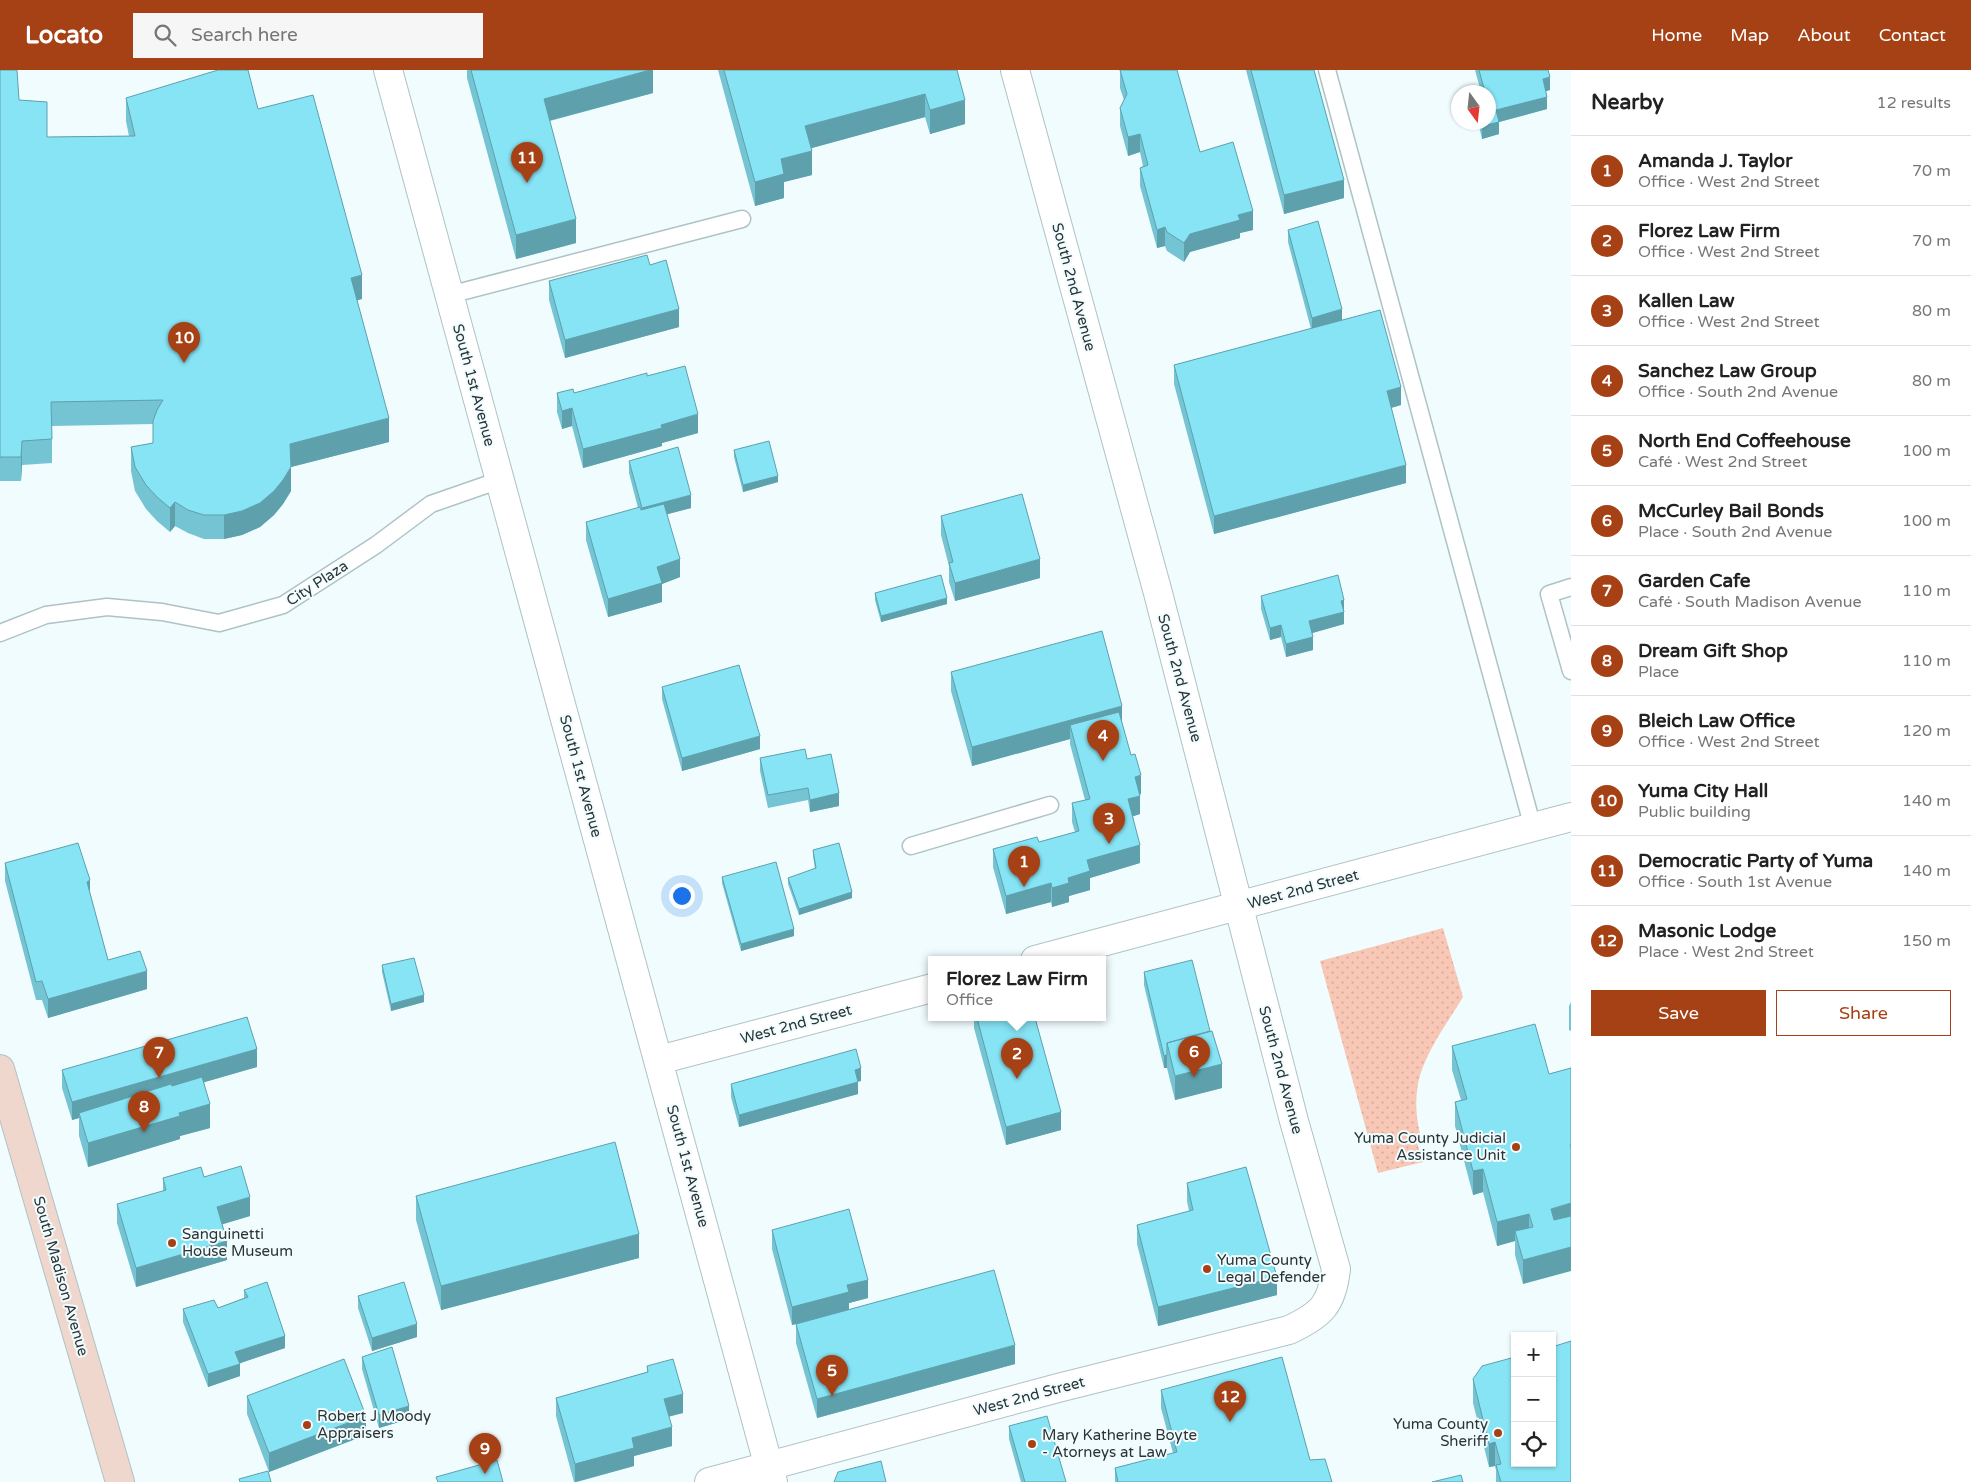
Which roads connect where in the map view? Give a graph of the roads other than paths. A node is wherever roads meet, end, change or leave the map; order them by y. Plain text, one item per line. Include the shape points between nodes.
1 (388, 70) edge
2 (1015, 70) edge
3 (1327, 70) edge
4 (742, 219) dead end
5 (449, 295) junction
6 (500, 480) junction
7 (1571, 588) edge
8 (0, 633) edge
9 (1571, 671) edge
10 (1050, 805) dead end
11 (1571, 817) edge
12 (1533, 828) junction
13 (911, 846) dead end
14 (1239, 906) junction
15 (1050, 956) edge
16 (928, 989) edge
17 (659, 1060) junction
18 (0, 1070) edge
19 (1334, 1288) joint
20 (771, 1474) edge
21 (120, 1482) edge
22 (709, 1482) edge

1 - 5 street, South 1st Avenue
2 - 14 street, South 2nd Avenue via 1158,593
3 - 12 lane
4 - 5 lane
5 - 6 street, South 1st Avenue
6 - 8 lane, City Plaza via 431,504 376,545 283,605 219,623 162,612 107,607 46,615
6 - 17 street, South 1st Avenue
7 - 9 lane via 1549,594
10 - 13 lane
11 - 12 street, West 2nd Street
12 - 14 street, West 2nd Street
14 - 15 street, West 2nd Street
14 - 19 street, South 2nd Avenue via 1336,1269
16 - 17 street, West 2nd Street
17 - 20 street, South 1st Avenue
18 - 21 street, South Madison Avenue
19 - 20 street, West 2nd Street via 1324,1308 1309,1321 1289,1330 1058,1388
20 - 22 street, West 2nd Street

